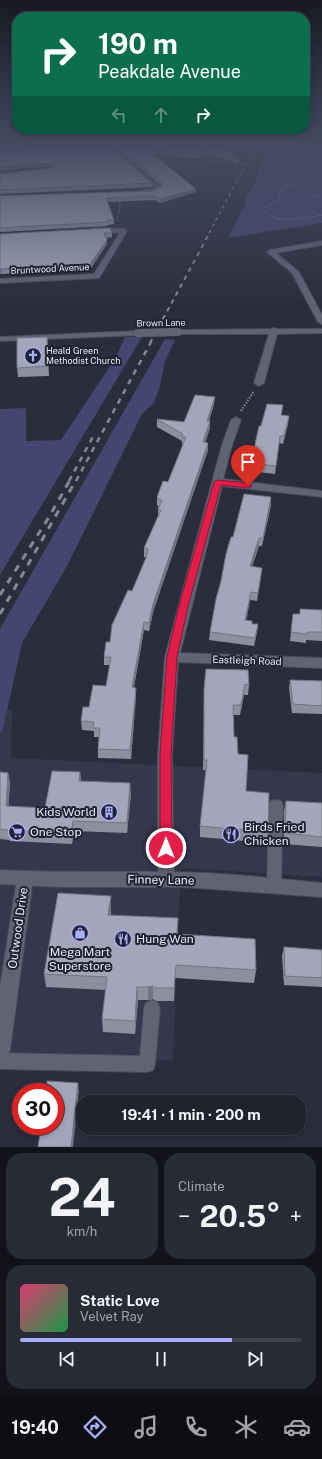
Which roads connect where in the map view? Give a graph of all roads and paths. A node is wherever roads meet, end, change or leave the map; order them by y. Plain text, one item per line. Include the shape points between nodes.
1 (121, 200) edge
2 (279, 200) edge
3 (322, 215) edge
4 (116, 229) junction
5 (85, 231) edge
6 (322, 243) edge
7 (0, 281) edge
8 (322, 322) edge
9 (274, 330) junction
10 (322, 331) edge
11 (0, 339) edge
12 (259, 384) joint
13 (236, 420) joint
14 (218, 482) junction
15 (322, 494) edge
16 (172, 657) junction
17 (322, 663) edge
18 (276, 805) dead end
19 (0, 877) edge
20 (25, 879) junction
21 (166, 879) junction
22 (274, 885) junction
23 (322, 890) edge
24 (152, 1008) dead end
25 (0, 1050) edge
26 (0, 1061) edge

1 - 4 path
2 - 3 path via 263,208 265,215 279,219
4 - 5 street
4 - 7 street, Bruntwood Avenue via 124,231 96,276
6 - 8 street via 270,252 295,272
9 - 10 street, Brown Lane
9 - 11 street, Brown Lane, bridge
9 - 12 street
12 - 13 path
13 - 14 street via 226,445
14 - 15 street
14 - 16 street
16 - 17 street, Eastleigh Road
16 - 21 street via 165,754
18 - 22 lane
19 - 20 street, Finney Lane
20 - 21 street, Finney Lane
20 - 25 street, Outwood Drive
21 - 22 street, Finney Lane
22 - 23 street, Finney Lane
24 - 26 lane via 147,1064

